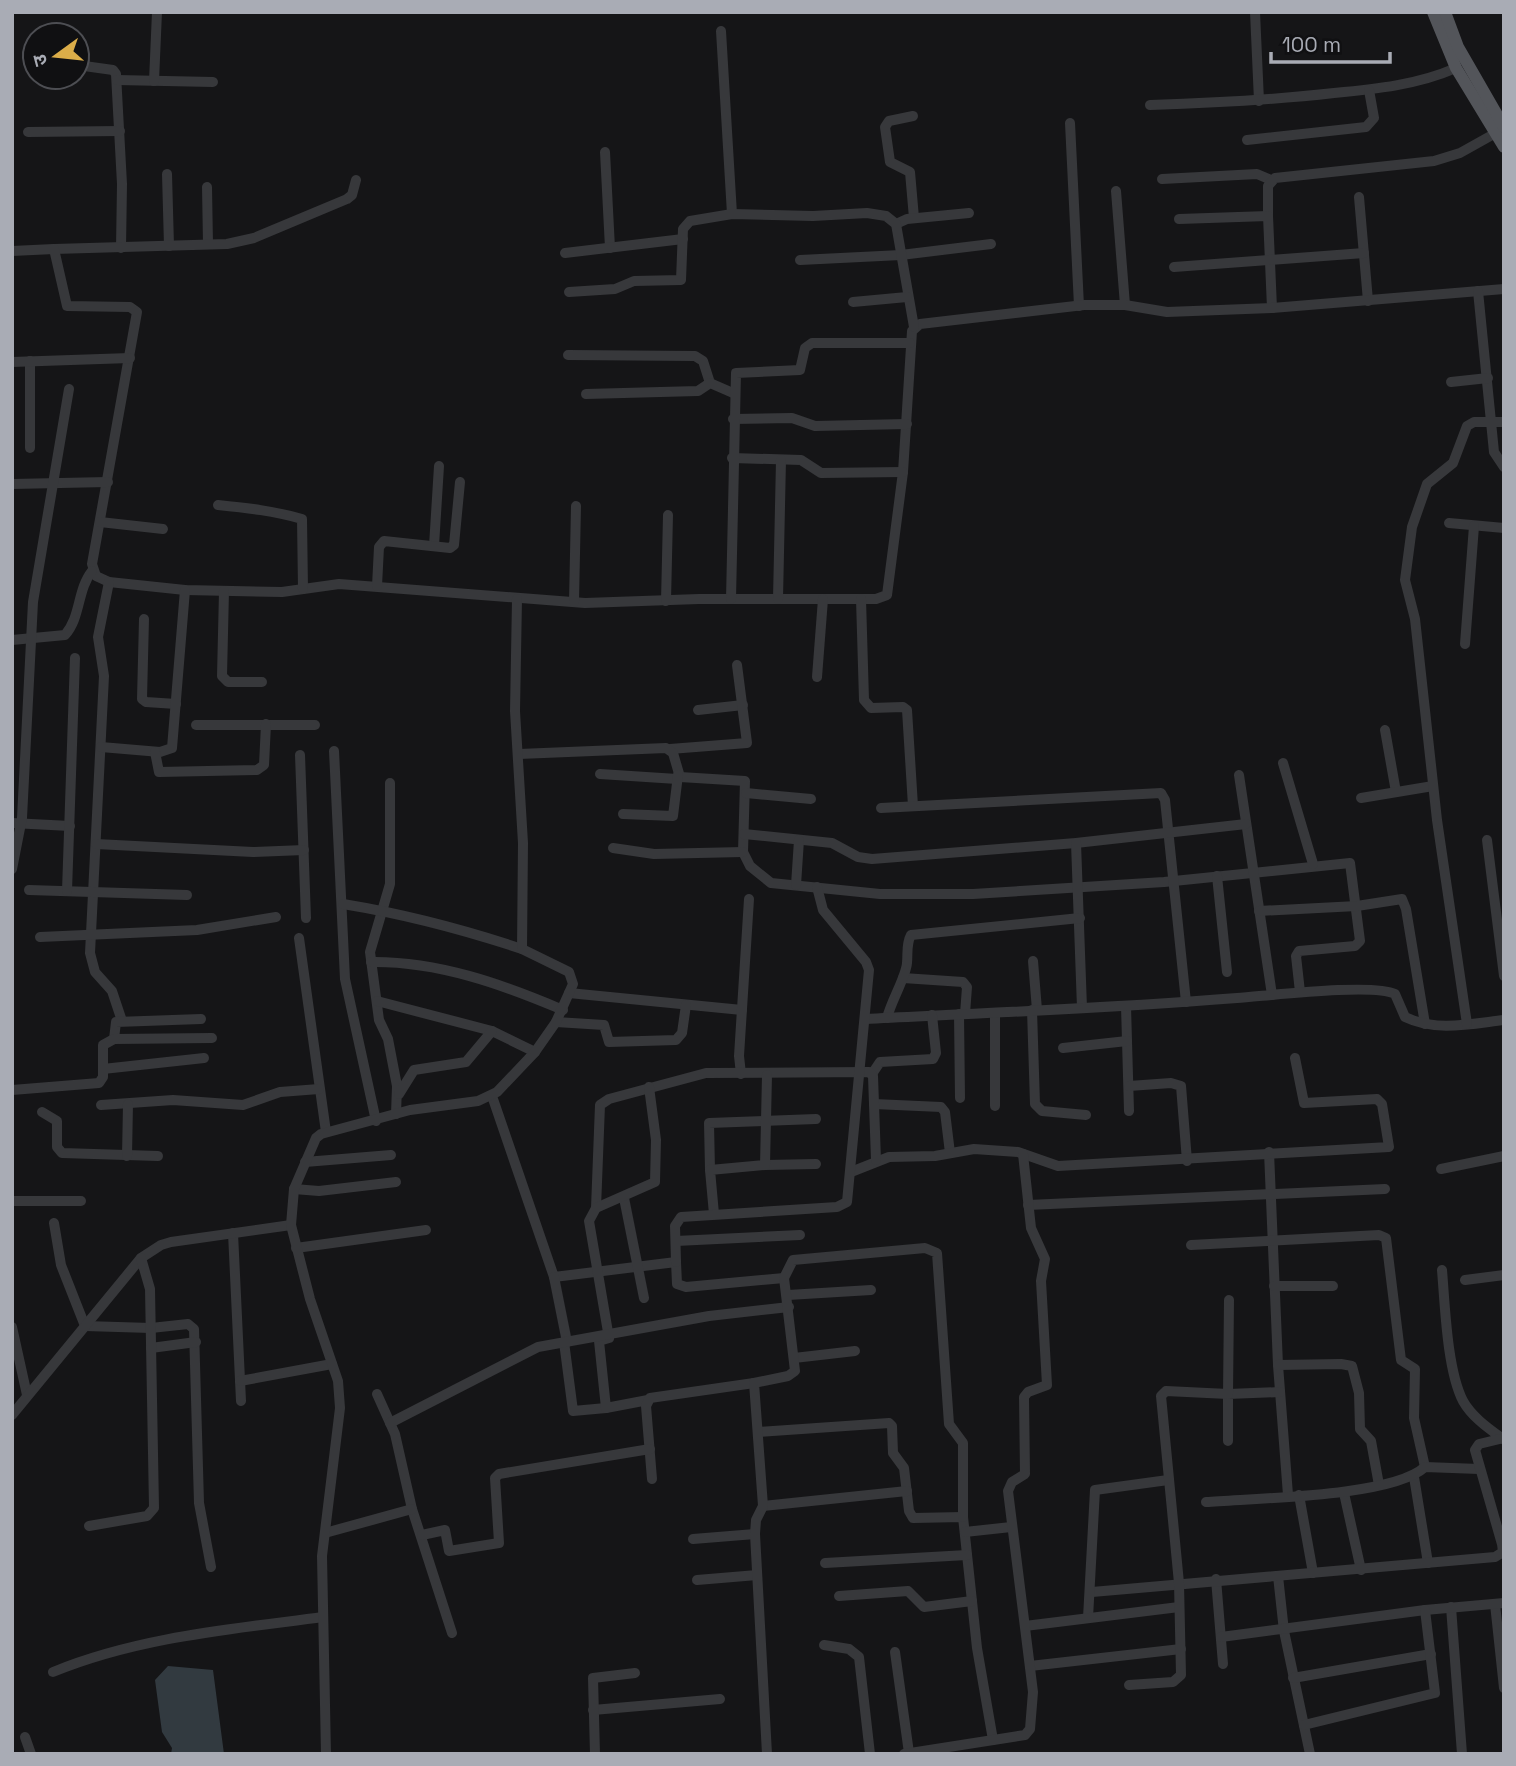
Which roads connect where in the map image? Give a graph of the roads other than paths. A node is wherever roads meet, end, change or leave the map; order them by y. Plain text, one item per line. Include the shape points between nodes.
1 (157, 12) edge
2 (1255, 12) edge
3 (1433, 12) edge
4 (1445, 12) edge
5 (721, 31) dead end
6 (91, 67) edge
7 (1455, 68) junction
8 (117, 80) junction
9 (154, 81) junction
10 (213, 82) dead end
11 (1368, 90) junction
12 (1259, 101) junction
13 (1150, 105) dead end
14 (913, 116) dead end
15 (1070, 123) dead end
16 (120, 131) junction
17 (1499, 131) edge
18 (28, 132) dead end
19 (1247, 140) dead end
20 (1504, 147) edge
21 (605, 152) dead end
22 (167, 174) dead end
23 (1162, 179) dead end
24 (356, 180) dead end
25 (1270, 180) junction
26 (207, 187) dead end
27 (1116, 191) dead end
28 (1359, 197) dead end
29 (969, 213) dead end
30 (732, 214) junction
31 (1268, 216) junction
32 (914, 218) junction
33 (1179, 219) dead end
34 (896, 224) junction
35 (683, 239) junction
36 (208, 244) junction
37 (991, 244) dead end
38 (169, 246) junction
39 (121, 248) junction
40 (610, 248) junction
41 (54, 249) junction
42 (12, 251) edge
43 (565, 253) dead end
44 (1364, 253) junction
45 (901, 255) junction
46 (800, 260) dead end
47 (1270, 260) junction
48 (1174, 267) dead end
49 (1504, 289) edge
50 (1478, 291) junction
51 (569, 292) dead end
52 (907, 297) junction
53 (1368, 301) junction
54 (853, 302) dead end
55 (1125, 305) junction
56 (1079, 306) junction
57 (1272, 308) junction
58 (914, 327) junction
59 (910, 343) junction
60 (568, 355) dead end
61 (130, 358) junction
62 (30, 361) junction
63 (12, 362) edge
64 (1488, 379) junction
65 (1451, 382) dead end
66 (709, 383) junction
67 (69, 389) dead end
68 (733, 393) junction
69 (586, 394) dead end
70 (733, 419) junction
71 (1499, 422) edge
72 (907, 424) junction
73 (30, 448) dead end
74 (732, 458) junction
75 (781, 460) junction
76 (1503, 463) edge
77 (439, 466) dead end
78 (904, 472) junction
79 (108, 482) junction
80 (460, 482) dead end
81 (12, 484) edge
82 (54, 484) junction
83 (218, 505) dead end
84 (576, 506) dead end
85 (668, 515) dead end
86 (100, 522) junction
87 (1450, 523) dead end
88 (1474, 526) junction
89 (163, 528) dead end
90 (1504, 528) edge
91 (434, 546) junction
92 (92, 571) junction
93 (109, 582) junction
94 (377, 586) junction
95 (303, 589) junction
96 (185, 590) junction
97 (224, 591) junction
98 (517, 599) junction
99 (731, 599) junction
100 (778, 599) junction
101 (823, 599) junction
102 (861, 599) junction
103 (666, 601) junction
104 (574, 602) junction
105 (144, 619) dead end
106 (31, 638) junction
107 (12, 640) edge
108 (1465, 645) dead end
109 (75, 658) dead end
110 (737, 665) dead end
111 (817, 677) dead end
112 (262, 682) dead end
113 (176, 704) junction
114 (743, 705) junction
115 (698, 710) dead end
116 (266, 724) junction
117 (196, 725) dead end
118 (315, 725) dead end
119 (1385, 730) dead end
120 (101, 747) junction
121 (670, 749) junction
122 (334, 751) dead end
123 (155, 752) junction
124 (519, 754) junction
125 (300, 755) dead end
126 (1283, 763) dead end
127 (600, 774) dead end
128 (1239, 775) dead end
129 (678, 777) junction
130 (390, 783) dead end
131 (1433, 786) junction
132 (1396, 792) junction
133 (746, 793) junction
134 (811, 799) dead end
135 (1361, 799) dead end
136 (913, 806) junction
137 (881, 808) dead end
138 (623, 814) dead end
139 (17, 823) edge
140 (1246, 824) junction
141 (70, 826) junction
142 (744, 834) junction
143 (1170, 834) junction
144 (799, 840) junction
145 (1487, 840) dead end
146 (96, 844) junction
147 (1076, 844) junction
148 (613, 848) dead end
149 (304, 850) junction
150 (743, 852) junction
151 (1313, 864) junction
152 (12, 869) edge
153 (1253, 872) junction
154 (1217, 876) junction
155 (1175, 880) junction
156 (796, 885) junction
157 (817, 887) junction
158 (1079, 887) junction
159 (29, 890) dead end
160 (67, 891) junction
161 (94, 891) junction
162 (187, 895) dead end
163 (749, 898) dead end
164 (343, 904) junction
165 (1357, 905) junction
166 (382, 909) junction
167 (1259, 911) junction
168 (276, 917) dead end
169 (306, 918) dead end
170 (1080, 918) junction
171 (91, 936) junction
172 (40, 937) dead end
173 (299, 938) dead end
174 (522, 949) junction
175 (1033, 961) dead end
176 (371, 962) junction
177 (1227, 972) dead end
178 (1504, 976) edge
179 (903, 978) junction
180 (1300, 992) junction
181 (569, 993) junction
182 (1272, 995) junction
183 (377, 1002) junction
184 (1186, 1002) junction
185 (686, 1005) junction
186 (1126, 1006) junction
187 (1082, 1007) junction
188 (562, 1010) junction
189 (742, 1010) junction
190 (1034, 1010) junction
191 (995, 1013) junction
192 (962, 1014) junction
193 (932, 1016) junction
194 (887, 1018) junction
195 (201, 1019) dead end
196 (865, 1019) junction
197 (1504, 1020) edge
198 (122, 1021) junction
199 (556, 1022) junction
200 (1425, 1024) junction
201 (1467, 1024) junction
202 (492, 1031) junction
203 (212, 1038) dead end
204 (114, 1039) junction
205 (1127, 1041) junction
206 (1063, 1048) dead end
207 (535, 1052) junction
208 (204, 1058) dead end
209 (1295, 1058) dead end
210 (103, 1069) junction
211 (859, 1072) junction
212 (872, 1073) junction
213 (741, 1074) junction
214 (767, 1074) junction
215 (1129, 1086) junction
216 (649, 1087) junction
217 (319, 1089) junction
218 (12, 1090) edge
219 (398, 1094) junction
220 (492, 1096) junction
221 (960, 1098) dead end
222 (128, 1104) junction
223 (874, 1104) junction
224 (101, 1105) dead end
225 (995, 1106) dead end
226 (1129, 1111) dead end
227 (42, 1112) dead end
228 (396, 1114) junction
229 (1086, 1115) dead end
230 (816, 1119) dead end
231 (767, 1120) junction
232 (376, 1121) junction
233 (326, 1132) junction
234 (1269, 1152) junction
235 (950, 1153) junction
236 (1023, 1154) junction
237 (391, 1155) dead end
238 (127, 1156) junction
239 (158, 1156) dead end
240 (1504, 1156) edge
241 (876, 1160) junction
242 (1187, 1161) junction
243 (305, 1162) junction
244 (816, 1164) dead end
245 (765, 1165) junction
246 (1441, 1169) dead end
247 (710, 1170) junction
248 (851, 1172) junction
249 (396, 1182) dead end
250 (294, 1189) junction
251 (1385, 1189) dead end
252 (1271, 1196) junction
253 (624, 1198) junction
254 (12, 1201) edge
255 (81, 1201) dead end
256 (1028, 1205) junction
257 (596, 1208) junction
258 (714, 1214) junction
259 (54, 1223) dead end
260 (290, 1225) junction
261 (426, 1230) dead end
262 (233, 1234) junction
263 (800, 1235) dead end
264 (1273, 1240) junction
265 (676, 1241) junction
266 (1192, 1245) dead end
267 (296, 1248) junction
268 (141, 1258) junction
269 (676, 1262) junction
270 (637, 1269) junction
271 (1442, 1270) dead end
272 (597, 1274) junction
273 (1504, 1275) edge
274 (554, 1277) junction
275 (784, 1278) junction
276 (1465, 1280) dead end
277 (1274, 1286) junction
278 (1332, 1286) dead end
279 (871, 1290) dead end
280 (788, 1295) junction
281 (644, 1298) dead end
282 (1229, 1300) dead end
283 (789, 1307) junction
284 (85, 1326) junction
285 (12, 1327) edge
286 (151, 1328) junction
287 (609, 1333) junction
288 (196, 1342) junction
289 (565, 1342) junction
290 (150, 1348) junction
291 (855, 1351) dead end
292 (794, 1358) junction
293 (332, 1364) junction
294 (1278, 1365) junction
295 (240, 1381) junction
296 (754, 1383) junction
297 (1280, 1392) junction
298 (377, 1394) dead end
299 (1228, 1394) junction
300 (27, 1395) junction
301 (648, 1400) junction
302 (241, 1401) dead end
303 (606, 1408) junction
304 (12, 1415) edge
305 (390, 1423) junction
306 (758, 1432) junction
307 (1503, 1439) edge
308 (1228, 1441) dead end
309 (650, 1449) junction
310 (1425, 1467) junction
311 (1479, 1469) junction
312 (1414, 1477) junction
313 (652, 1479) dead end
314 (1168, 1480) junction
315 (1379, 1485) junction
316 (907, 1491) junction
317 (1344, 1493) junction
318 (1288, 1495) junction
319 (1299, 1495) junction
320 (1206, 1502) dead end
321 (763, 1506) junction
322 (412, 1509) junction
323 (963, 1517) junction
324 (89, 1526) dead end
325 (1011, 1527) junction
326 (325, 1532) junction
327 (965, 1532) junction
328 (755, 1534) junction
329 (422, 1535) junction
330 (692, 1539) dead end
331 (967, 1555) junction
332 (825, 1563) dead end
333 (1428, 1563) junction
334 (211, 1567) dead end
335 (1361, 1570) junction
336 (1313, 1573) junction
337 (757, 1575) junction
338 (1278, 1576) junction
339 (1216, 1579) junction
340 (697, 1580) dead end
341 (1179, 1583) junction
342 (1092, 1592) junction
343 (839, 1596) dead end
344 (972, 1601) junction
345 (1499, 1603) edge
346 (1179, 1607) junction
347 (1451, 1607) junction
348 (1425, 1610) junction
349 (323, 1617) junction
350 (1088, 1618) junction
351 (1025, 1626) junction
352 (1284, 1631) junction
353 (452, 1633) dead end
354 (1221, 1637) junction
355 (824, 1645) dead end
356 (1181, 1649) junction
357 (895, 1652) dead end
358 (1431, 1654) junction
359 (1223, 1664) dead end
360 (1030, 1666) junction
361 (53, 1672) dead end
362 (635, 1673) dead end
363 (1293, 1678) junction
364 (1129, 1685) dead end
365 (1504, 1688) edge
366 (720, 1699) dead end
367 (593, 1710) junction
368 (1304, 1724) junction
369 (25, 1737) dead end
370 (993, 1740) junction
371 (965, 1749) edge
372 (906, 1753) edge
373 (31, 1754) edge
374 (326, 1754) edge
375 (595, 1754) edge
376 (767, 1754) edge
377 (870, 1754) edge
378 (1310, 1754) edge
379 (1462, 1754) edge

1 - 9 street
2 - 12 street
3 - 7 main road
4 - 17 main road
5 - 30 street
6 - 8 street via 113,70
7 - 11 street via 1424,80
7 - 17 main road
8 - 9 street
8 - 16 street
9 - 10 street
11 - 12 street
11 - 19 street via 1374,118 1366,127
12 - 13 street
14 - 32 street via 889,121 885,127 890,162 906,168 911,176
15 - 56 street
16 - 18 street
16 - 39 street
17 - 20 main road
17 - 25 street via 1460,153 1434,161
21 - 40 street
22 - 38 street
23 - 25 street via 1256,174
24 - 36 street via 347,199 254,238
25 - 31 street
26 - 36 street
27 - 55 street
28 - 44 street
29 - 32 street
30 - 34 street via 877,214
30 - 35 street via 690,221
31 - 33 street
31 - 47 street
32 - 34 street
34 - 45 street
35 - 40 street
35 - 51 street via 681,280 635,281 615,289
36 - 38 street
37 - 45 street
38 - 39 street
39 - 41 street
40 - 43 street
41 - 42 street
41 - 61 street via 67,306 130,307 136,312
44 - 47 street
44 - 53 street
45 - 46 street
45 - 52 street
47 - 48 street
47 - 57 street
49 - 50 street
50 - 53 street
50 - 64 street
52 - 54 street
52 - 58 street
53 - 57 street
55 - 56 street
55 - 57 street via 1167,312
56 - 58 street
58 - 59 street
59 - 68 street via 809,344 800,370 737,372
59 - 72 street
60 - 66 street via 695,356 703,361
61 - 62 street
61 - 79 street
62 - 63 street
62 - 73 street
64 - 65 street
64 - 71 street
66 - 68 street
66 - 69 street via 698,391
67 - 82 street
68 - 70 street
70 - 72 street via 792,418 815,426
70 - 74 street
71 - 76 street via 1494,452
71 - 131 street via 1467,426 1453,463 1427,484 1412,527 1406,588 1415,620
72 - 78 street
74 - 75 street
74 - 99 street
75 - 78 street via 804,461 821,473
75 - 100 street
77 - 91 street
78 - 102 street via 889,589 883,598
79 - 82 street
79 - 86 street
80 - 91 street via 454,545
81 - 82 street
82 - 106 street via 37,567
83 - 95 street via 274,510 302,519
84 - 104 street
85 - 103 street
86 - 89 street
86 - 92 street
87 - 88 street
88 - 90 street
88 - 108 street
91 - 94 street via 383,541
92 - 93 street
92 - 106 street via 81,587 70,629 60,638
93 - 96 street
93 - 120 street via 98,637 104,676
94 - 95 street
94 - 98 street
95 - 97 street
96 - 97 street
96 - 113 street
97 - 112 street via 222,676 228,681
98 - 104 street
98 - 124 street
99 - 100 street
99 - 103 street
100 - 101 street
101 - 102 street
101 - 111 street
102 - 136 street via 864,700 871,708 907,710
103 - 104 street
105 - 113 street via 142,699
106 - 107 street
106 - 139 street
109 - 141 street
110 - 114 street
113 - 123 street via 172,748
114 - 115 street
114 - 121 street via 747,743
116 - 117 street
116 - 118 street
116 - 123 street via 264,765 257,770 159,772
119 - 132 street
120 - 123 street
120 - 146 street
121 - 124 street
121 - 129 street
122 - 164 street
124 - 174 street
125 - 149 street
126 - 151 street
127 - 129 street
128 - 140 street
129 - 133 street via 741,779 746,782
129 - 138 street via 673,816
130 - 166 street via 390,884
131 - 132 street
131 - 201 street
132 - 135 street
133 - 134 street
133 - 142 street
136 - 137 street
136 - 143 street via 1158,792 1166,800
139 - 141 street
139 - 152 street
140 - 143 street
140 - 153 street
141 - 160 street
142 - 144 street
142 - 150 street
143 - 147 street
143 - 155 street
144 - 147 street via 832,843 872,859
144 - 156 street
145 - 178 street
146 - 149 street
146 - 161 street
147 - 158 street
148 - 150 street via 654,854
149 - 169 street
150 - 156 street via 747,863 766,882
151 - 153 street
151 - 165 street via 1350,863
153 - 154 street
153 - 167 street
154 - 155 street
154 - 177 street
155 - 158 street
155 - 184 street
156 - 157 street
157 - 158 street via 880,894
157 - 196 street via 823,910 867,965
158 - 170 street
159 - 160 street
160 - 161 street
161 - 162 street
161 - 171 street
163 - 189 street
164 - 166 street
164 - 232 street via 347,993
165 - 167 street
165 - 180 street via 1357,945 1297,952
165 - 200 street via 1404,900
166 - 174 street
166 - 176 street
167 - 182 street
168 - 171 street via 197,930
170 - 179 street via 914,934 908,942
170 - 187 street
171 - 172 street
171 - 198 street via 95,972 112,991
173 - 217 street
174 - 181 street via 569,972 573,979
175 - 190 street
176 - 183 street
176 - 188 street via 404,962 465,975
179 - 192 street via 963,982 967,987
179 - 194 street
180 - 182 street
180 - 200 street via 1392,992 1405,1017
181 - 185 street
181 - 188 street
182 - 184 street
183 - 202 street
183 - 219 street
184 - 186 street
185 - 189 street
185 - 199 street via 682,1033 676,1040 608,1042 604,1025
186 - 187 street
186 - 205 street
187 - 190 street
188 - 199 street
189 - 213 street
190 - 191 street
190 - 229 street via 1035,1104 1042,1111
191 - 192 street
191 - 225 street
192 - 193 street
192 - 221 street
193 - 194 street
193 - 212 street via 933,1059 880,1062
194 - 196 street
195 - 198 street
196 - 211 street
197 - 201 street
198 - 204 street via 113,1027
199 - 207 street
200 - 201 street
202 - 207 street
202 - 219 street via 466,1062 414,1070
203 - 204 street
204 - 210 street via 103,1045
205 - 206 street
205 - 215 street
207 - 220 street
208 - 210 street
209 - 234 street via 1304,1103 1377,1099 1390,1143 1386,1148
210 - 218 street via 102,1080 92,1085
211 - 212 street
211 - 214 street
211 - 248 street
212 - 223 street
213 - 214 street
213 - 216 street via 697,1074
214 - 231 street
215 - 226 street
215 - 242 street via 1181,1086
216 - 253 street via 657,1177 652,1185
216 - 257 street via 600,1105
217 - 222 street via 280,1092 243,1105 173,1100
217 - 233 street
219 - 228 street
220 - 228 street
220 - 274 street
222 - 224 street
222 - 238 street
223 - 235 street via 941,1107
223 - 241 street
227 - 238 street via 57,1121 60,1152
228 - 232 street
230 - 231 street
231 - 245 street
231 - 247 street via 708,1124
232 - 233 street
233 - 243 street via 316,1138
234 - 242 street
234 - 252 street
235 - 236 street via 974,1149
235 - 241 street
236 - 242 street via 1058,1166
236 - 256 street
237 - 243 street
238 - 239 street
240 - 246 street
241 - 248 street
243 - 250 street
244 - 245 street
245 - 247 street
247 - 258 street
248 - 258 street via 847,1202 841,1206
249 - 250 street via 319,1191
250 - 260 street
251 - 252 street
252 - 256 street
252 - 264 street
253 - 257 street
253 - 270 street
254 - 255 street
256 - 325 street via 1034,1239 1045,1259 1041,1281 1048,1379 1043,1388 1024,1397 1025,1474 1007,1491
257 - 272 street via 589,1221
258 - 265 street via 681,1217 675,1226
259 - 284 street via 61,1265
260 - 262 street
260 - 267 street
261 - 267 street
262 - 268 street via 172,1242
262 - 295 street
263 - 265 street
264 - 266 street
264 - 277 street
264 - 310 street via 1386,1238 1401,1360 1415,1367 1413,1418
265 - 269 street
267 - 293 street
268 - 284 street
268 - 286 street via 150,1289
269 - 270 street
269 - 275 street via 677,1284 686,1287
270 - 272 street
270 - 281 street
271 - 307 street via 1462,1400
272 - 274 street
272 - 287 street
273 - 276 street
274 - 289 street
275 - 280 street
275 - 323 street via 793,1260 925,1248 937,1253 949,1424 963,1443
277 - 278 street
277 - 294 street
279 - 280 street
280 - 283 street
282 - 299 street
283 - 287 street
283 - 292 street
284 - 286 street
284 - 300 street
285 - 300 street
286 - 288 street via 188,1324
286 - 290 street
287 - 289 street
287 - 303 street via 609,1338 599,1341
288 - 290 street
288 - 334 street via 199,1503
289 - 303 street via 573,1411
289 - 305 street via 538,1347
290 - 324 street via 154,1508 147,1516
291 - 292 street
292 - 296 street via 792,1375
293 - 295 street
293 - 326 street via 338,1381 339,1433
294 - 297 street
294 - 315 street via 1352,1366 1359,1393 1360,1429 1371,1441
295 - 302 street
296 - 301 street via 661,1394
296 - 306 street
297 - 299 street
297 - 318 street
298 - 305 street
299 - 308 street
299 - 314 street via 1163,1392
300 - 304 street
301 - 303 street
301 - 309 street
305 - 322 street
306 - 316 street via 889,1423 893,1453 904,1468
306 - 321 street
307 - 311 street via 1476,1446
309 - 313 street
309 - 329 street via 498,1475 499,1544 449,1551 445,1530
310 - 311 street
310 - 312 street
311 - 333 street via 1503,1552 1496,1557
312 - 315 street
312 - 333 street
314 - 341 street
314 - 342 street via 1095,1490
315 - 317 street
316 - 321 street
316 - 323 street via 913,1518
317 - 319 street
317 - 335 street
318 - 319 street
318 - 320 street
319 - 336 street
321 - 328 street
322 - 326 street
322 - 329 street
323 - 327 street
325 - 327 street
325 - 351 street
326 - 349 street
327 - 331 street
328 - 330 street
328 - 337 street
329 - 353 street
331 - 332 street
331 - 344 street
333 - 335 street
335 - 336 street
336 - 338 street
337 - 340 street
337 - 376 street
338 - 339 street
338 - 352 street
339 - 341 street
339 - 354 street
341 - 342 street
341 - 346 street
342 - 350 street
343 - 344 street via 908,1591 924,1607
344 - 370 street
345 - 347 street
345 - 365 street
346 - 350 street
346 - 356 street
347 - 348 street
347 - 379 street
348 - 352 street
348 - 358 street
349 - 361 street via 145,1645 93,1656
349 - 374 street
350 - 351 street
351 - 360 street
352 - 354 street
352 - 363 street
354 - 359 street
355 - 377 street via 849,1649 859,1657
356 - 360 street
356 - 364 street via 1178,1680
357 - 372 street
358 - 363 street
358 - 368 street via 1435,1688 1431,1696
360 - 370 street via 1030,1729 1025,1735
362 - 367 street via 593,1678
363 - 368 street
366 - 367 street
367 - 375 street
368 - 378 street
369 - 373 street
370 - 371 street
371 - 372 street

